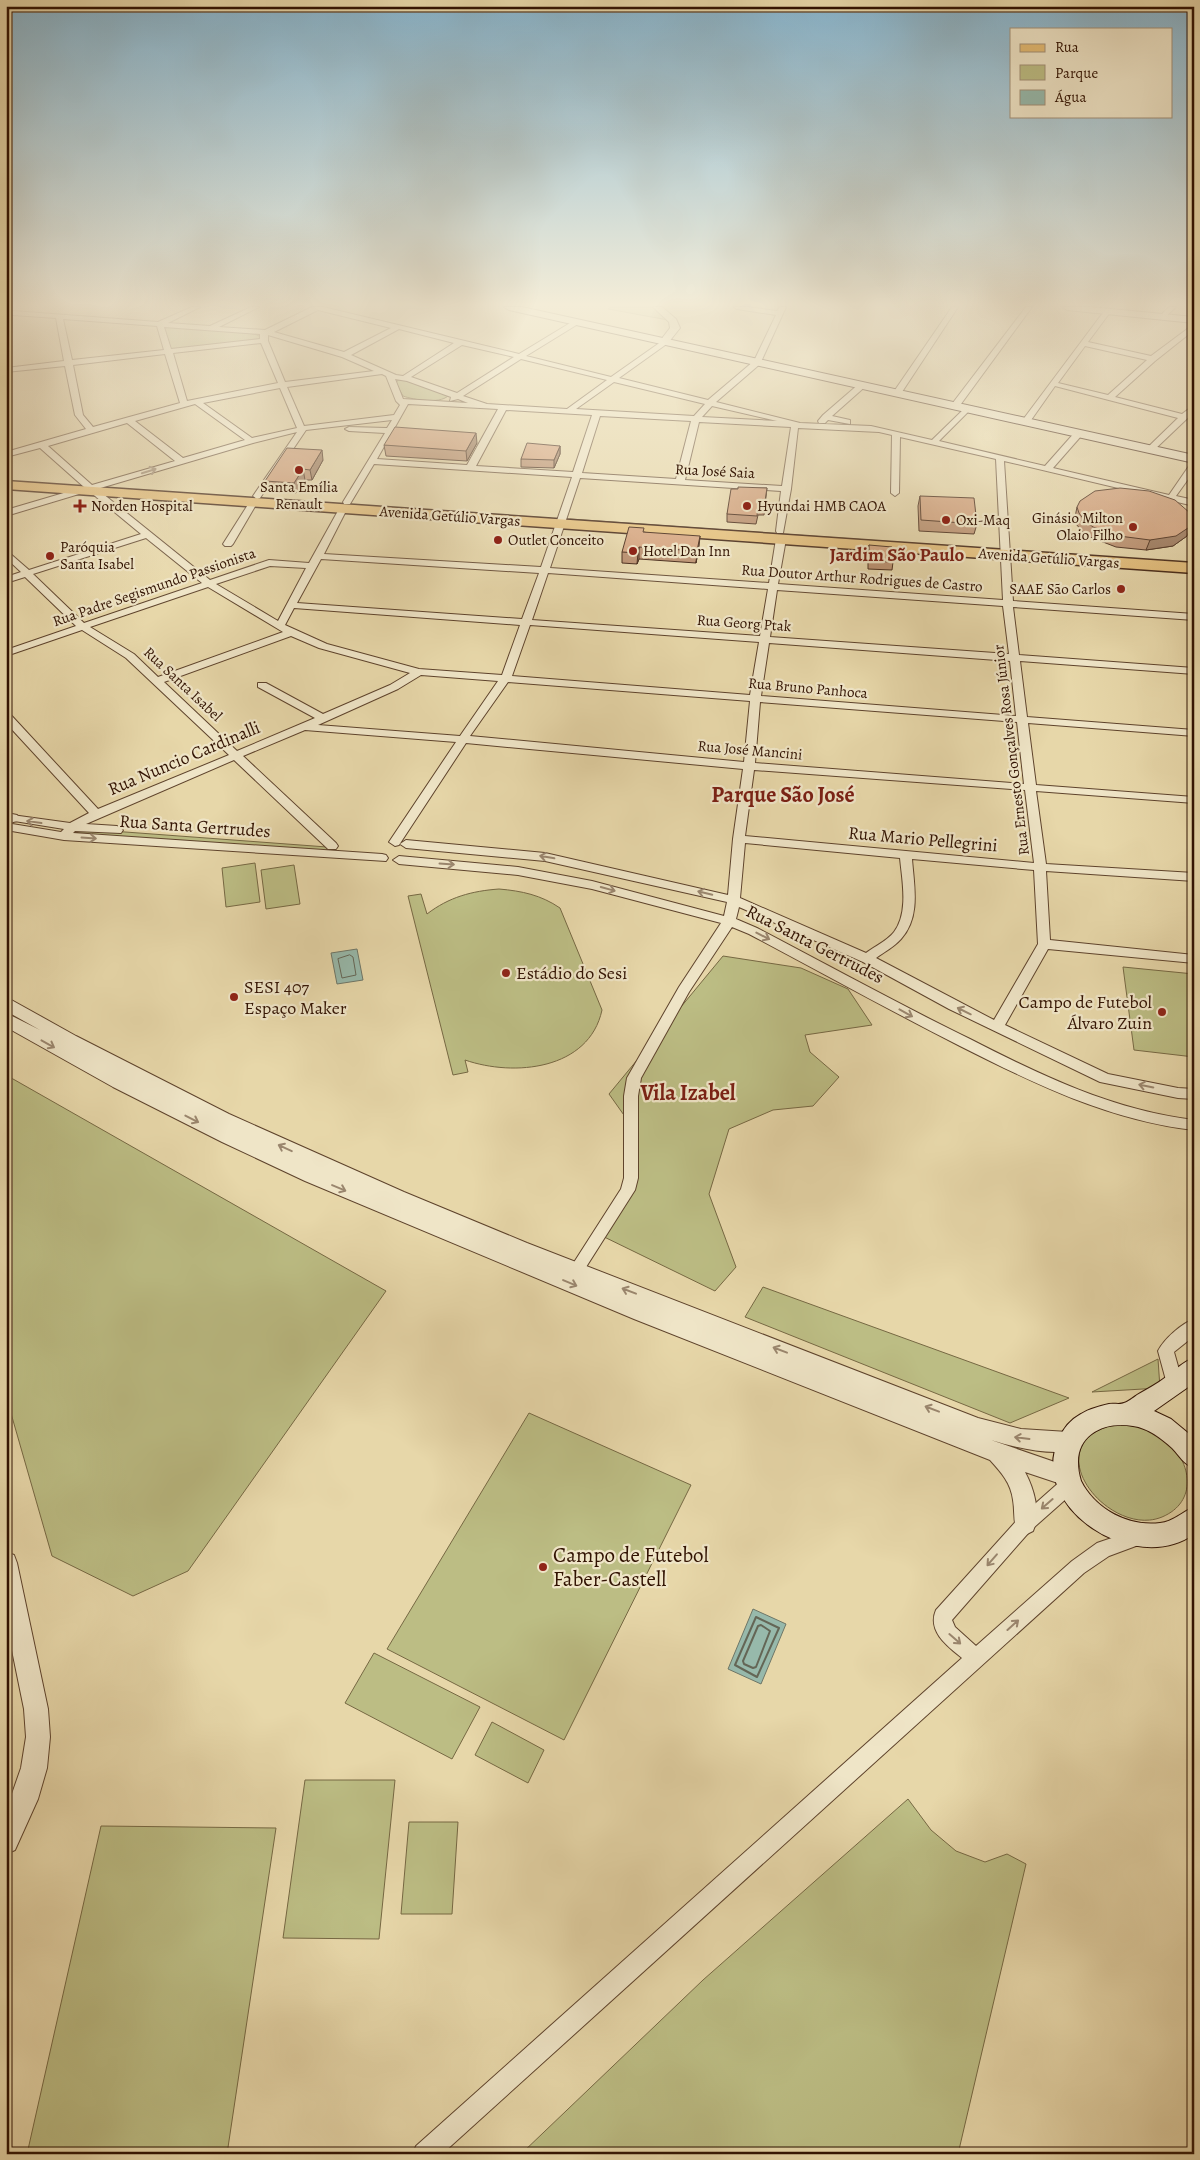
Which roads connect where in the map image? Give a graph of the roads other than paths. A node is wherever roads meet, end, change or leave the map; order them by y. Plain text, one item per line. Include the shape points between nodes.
1 (77, 408) edge
2 (171, 408) edge
3 (205, 408) edge
4 (291, 408) edge
5 (402, 408) edge
6 (503, 408) joint
7 (573, 408) edge
8 (706, 408) edge
9 (734, 408) edge
10 (837, 408) edge
11 (967, 408) joint
12 (1036, 408) edge
13 (1147, 408) edge
14 (1193, 408) edge
15 (569, 411) junction
16 (597, 413) junction
17 (398, 417) junction
18 (826, 417) junction
19 (1183, 417) junction
20 (129, 420) junction
21 (695, 420) junction
22 (1026, 421) junction
23 (797, 424) junction
24 (311, 427) junction
25 (814, 427) junction
26 (300, 429) junction
27 (878, 430) junction
28 (92, 431) junction
29 (390, 431) junction
30 (1079, 433) junction
31 (896, 434) junction
32 (251, 441) junction
33 (934, 442) junction
34 (42, 445) junction
35 (1150, 449) junction
36 (6, 455) edge
37 (1000, 458) junction
38 (1194, 459) edge
39 (181, 461) junction
40 (371, 461) junction
41 (1194, 465) edge
42 (470, 468) junction
43 (1047, 469) junction
44 (577, 476) junction
45 (6, 479) edge
46 (680, 482) junction
47 (6, 485) edge
48 (92, 488) junction
49 (787, 489) junction
50 (895, 493) dead end
51 (1171, 498) junction
52 (255, 500) junction
53 (1194, 503) edge
54 (345, 505) junction
55 (6, 513) edge
56 (562, 520) junction
57 (149, 534) junction
58 (780, 535) junction
59 (228, 544) dead end
60 (1006, 551) junction
61 (6, 553) edge
62 (318, 556) junction
63 (1194, 560) edge
64 (313, 566) junction
65 (1194, 568) edge
66 (543, 570) junction
67 (27, 574) junction
68 (6, 580) edge
69 (209, 584) junction
70 (774, 587) junction
71 (291, 604) junction
72 (1008, 604) junction
73 (1194, 617) edge
74 (525, 622) junction
75 (280, 626) junction
76 (83, 627) junction
77 (291, 633) junction
78 (766, 640) junction
79 (6, 653) edge
80 (1015, 658) junction
81 (1194, 671) edge
82 (419, 672) junction
83 (506, 678) junction
84 (158, 681) junction
85 (262, 685) dead end
86 (755, 699) junction
87 (6, 716) edge
88 (322, 718) junction
89 (1022, 720) junction
90 (304, 727) junction
91 (1194, 733) edge
92 (463, 739) junction
93 (237, 755) junction
94 (749, 766) junction
95 (1029, 786) junction
96 (1194, 800) edge
97 (96, 814) junction
98 (8, 820) edge
99 (68, 831) junction
100 (739, 839) junction
101 (401, 843) junction
102 (332, 846) junction
103 (381, 854) junction
104 (906, 855) junction
105 (399, 860) junction
106 (1040, 867) junction
107 (1194, 877) edge
108 (734, 900) junction
109 (729, 922) junction
110 (1044, 944) junction
111 (867, 959) junction
112 (1194, 959) edge
113 (6, 1003) edge
114 (6, 1019) edge
115 (997, 1027) junction
116 (1194, 1094) edge
117 (1194, 1125) edge
118 (576, 1271) junction
119 (1194, 1326) edge
120 (1194, 1368) edge
121 (1175, 1384) junction
122 (1128, 1414) junction
123 (1068, 1442) junction
124 (996, 1451) junction
125 (1194, 1457) edge
126 (1068, 1481) junction
127 (1194, 1518) edge
128 (1025, 1524) junction
129 (1168, 1535) junction
130 (1194, 1535) edge
131 (1141, 1536) junction
132 (6, 1564) edge
133 (977, 1658) junction
134 (6, 1841) edge
135 (424, 2154) edge

1 - 28 street via 79,415
2 - 20 street
3 - 32 street
4 - 26 street
5 - 17 street
6 - 15 street
6 - 42 street
7 - 15 street
8 - 21 street
9 - 23 street
10 - 18 street
11 - 22 main road
11 - 33 street
12 - 22 street
13 - 19 street
14 - 19 street
15 - 16 street
16 - 21 street
16 - 44 street
17 - 24 street
17 - 29 street
18 - 25 street
18 - 27 street
19 - 35 street
20 - 28 street
20 - 39 street
21 - 23 street
21 - 46 street
22 - 30 main road
23 - 25 street
23 - 49 street
24 - 26 street
24 - 29 street
25 - 27 street
26 - 32 street
26 - 52 street via 302,431
27 - 31 street
28 - 34 street
29 - 40 street
30 - 35 main road
30 - 43 street
31 - 33 street
31 - 50 street
32 - 39 street
33 - 37 street
34 - 36 street
34 - 48 street, Rua Bruno Panhoca
35 - 38 main road
37 - 43 street
37 - 60 street, Rua Ernesto Gonçalves Rosa Júnior
48 -> 39 street
40 - 42 street, Rua José Saia
40 - 54 street
41 - 51 street
42 - 44 street, Rua José Saia
43 - 51 street
44 - 46 street, Rua José Saia
44 - 56 street
45 - 48 main road, Avenida Getúlio Vargas
46 - 49 street, Rua José Saia
47 - 48 main road, Avenida Getúlio Vargas
48 - 52 main road, Avenida Getúlio Vargas
48 - 55 street
48 - 57 street, Rua Bruno Panhoca
49 - 58 street
51 - 53 street
52 - 54 main road, Avenida Getúlio Vargas
52 - 59 street
54 - 56 main road, Avenida Getúlio Vargas
54 - 62 street
56 - 58 main road, Avenida Getúlio Vargas
56 - 66 street
57 - 67 street
57 - 69 street, Rua Bruno Panhoca
58 - 60 main road, Avenida Getúlio Vargas
58 - 70 street
60 - 63 main road, Avenida Getúlio Vargas
60 - 65 main road, Avenida Getúlio Vargas
60 - 72 street, Rua Ernesto Gonçalves Rosa Júnior
61 - 67 street, Rua Santa Isabel
62 - 64 street
62 - 66 street, Rua Doutor Arthur Rodrigues de Castro
64 - 69 street, Rua Padre Segismundo Passionista via 268,563
64 - 71 street
66 - 70 street, Rua Doutor Arthur Rodrigues de Castro
66 - 74 street
67 - 68 street
67 - 76 street, Rua Santa Isabel
69 - 75 street, Rua Bruno Panhoca
69 - 76 street, Rua Padre Segismundo Passionista
70 - 72 street, Rua Doutor Arthur Rodrigues de Castro
70 - 78 street
71 - 74 street, Rua Georg Ptak
71 - 75 street
72 - 73 street, Rua Doutor Arthur Rodrigues de Castro
72 - 80 street, Rua Ernesto Gonçalves Rosa Júnior
74 - 78 street, Rua Georg Ptak
74 - 83 street
75 - 77 street, Rua Bruno Panhoca
76 - 79 street, Rua Padre Segismundo Passionista
76 - 84 street, Rua Santa Isabel via 130,656
77 - 82 street, Rua Bruno Panhoca via 323,646
77 - 84 street
78 - 80 street, Rua Georg Ptak
78 - 86 street
80 - 81 street, Rua Georg Ptak
80 - 89 street, Rua Ernesto Gonçalves Rosa Júnior
82 - 83 street, Rua Bruno Panhoca
82 - 88 street, Rua Nuncio Cardinalli via 394,687
83 - 86 street, Rua Bruno Panhoca
83 - 92 street
84 - 93 street, Rua Santa Isabel
85 - 88 street
86 - 89 street, Rua Bruno Panhoca
86 - 94 street
87 - 97 street
88 - 90 street, Rua Nuncio Cardinalli
89 - 91 street, Rua Bruno Panhoca
89 - 95 street, Rua Ernesto Gonçalves Rosa Júnior
90 - 92 street, Rua José Mancini
90 - 93 street, Rua Nuncio Cardinalli
92 - 94 street, Rua José Mancini
92 - 101 street
93 - 97 street, Rua Nuncio Cardinalli
93 - 102 street, Rua Santa Isabel
94 - 95 street, Rua José Mancini
94 - 100 street
95 - 96 street, Rua José Mancini
95 - 106 street, Rua Ernesto Gonçalves Rosa Júnior
97 - 99 street, Rua Nuncio Cardinalli
98 - 99 street, Rua Santa Gertrudes
99 - 102 street, Rua Santa Gertrudes
99 -> 103 street, Rua Santa Gertrudes
100 - 104 street, Rua Mario Pellegrini
100 - 108 street
101 - 103 street via 383,845
101 - 105 street via 409,850
108 -> 101 street, Rua Santa Gertrudes via 545,857
102 - 103 street, Rua Santa Gertrudes
103 - 105 street, Rua Santa Gertrudes via 389,861
104 - 106 street, Rua Mario Pellegrini
104 - 111 street via 909,914 893,939
105 -> 109 street, Rua Santa Gertrudes via 500,869 583,883
106 - 107 street, Rua Mario Pellegrini
106 - 110 street, Rua Ernesto Gonçalves Rosa Júnior
108 - 109 street
108 - 111 street, Rua Santa Gertrudes
109 -> 117 street, Rua Santa Gertrudes via 753,931 1036,1079 1114,1109
109 - 118 street via 684,990 634,1078 628,1190
110 - 112 street
110 - 115 street
115 -> 111 street, Rua Santa Gertrudes
118 -> 113 street via 397,1197 223,1119
114 -> 124 street via 118,1082 312,1176 640,1312
116 -> 115 street, Rua Santa Gertrudes via 1105,1078
123 -> 118 street via 1021,1439 977,1427
119 - 121 street via 1166,1351
120 - 121 main road
121 - 122 main road
122 - 123 main road via 1108,1414 1091,1419
122 - 125 main road via 1169,1430
123 - 126 main road via 1065,1459
124 - 126 street
124 - 128 street via 1020,1482 1026,1507
126 -> 128 street
126 - 131 main road via 1084,1506 1100,1520 1120,1531
127 - 129 main road via 1185,1528
128 -> 133 street via 941,1620 944,1630
129 - 130 main road
129 - 131 main road
133 -> 131 street via 1078,1567 1103,1549
132 - 134 street via 36,1708 38,1737 25,1799
133 - 135 street

